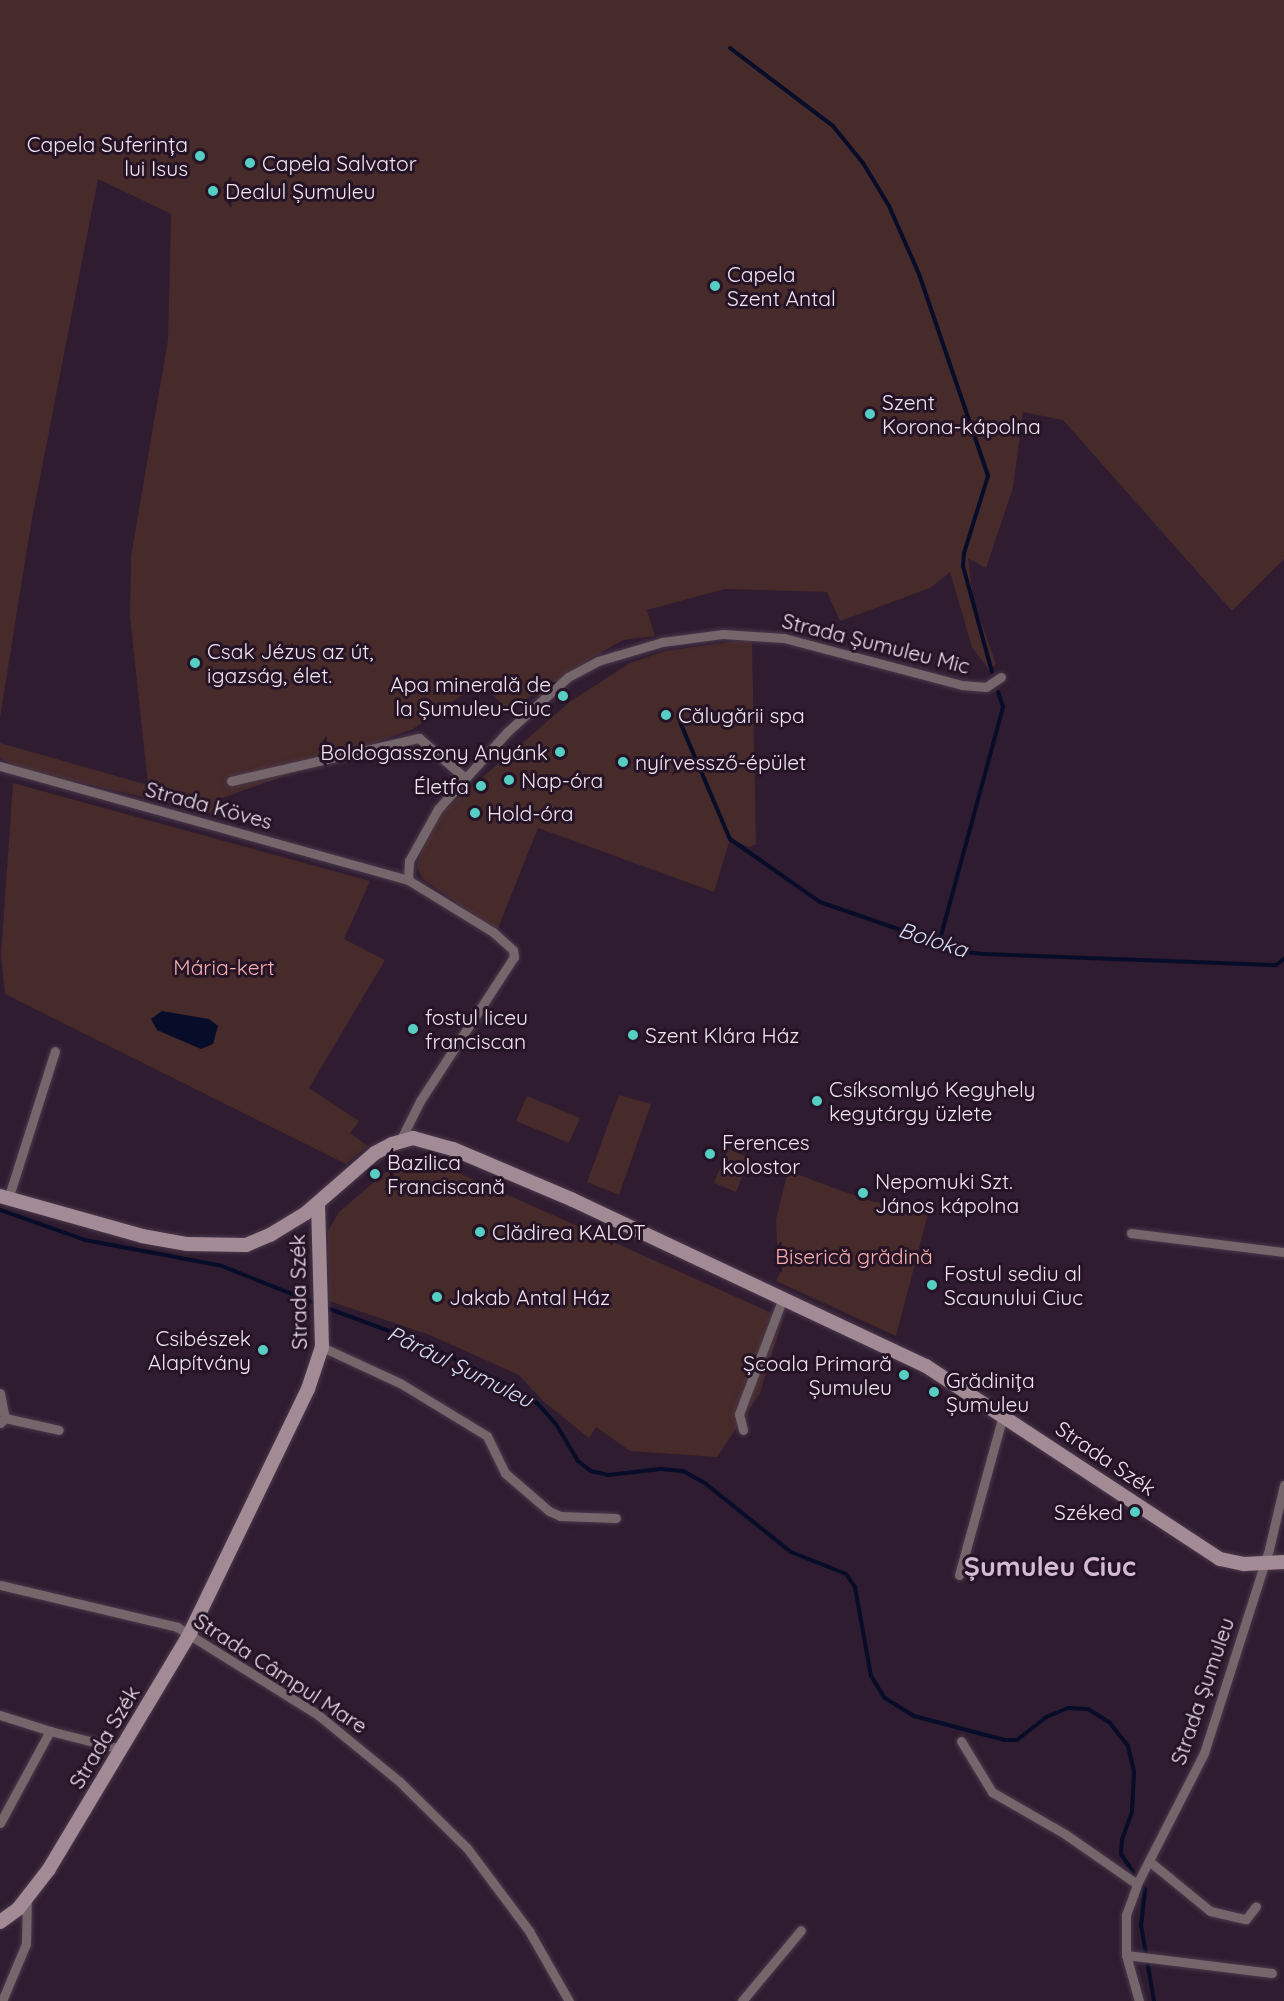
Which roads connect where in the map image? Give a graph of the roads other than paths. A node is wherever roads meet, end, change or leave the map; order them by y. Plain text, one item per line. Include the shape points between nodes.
1 (1001, 677) dead end
2 (0, 766) edge
3 (465, 778) junction
4 (231, 781) dead end
5 (408, 880) junction
6 (55, 1051) dead end
7 (401, 1139) junction
8 (4, 1197) edge
9 (318, 1204) junction
10 (1131, 1233) dead end
11 (1284, 1252) edge
12 (782, 1300) junction
13 (322, 1347) junction
14 (0, 1393) edge
15 (1004, 1415) junction
16 (3, 1420) edge
17 (59, 1430) dead end
18 (743, 1430) dead end
19 (1284, 1485) edge
20 (616, 1518) dead end
21 (1265, 1561) junction
22 (1284, 1563) edge
23 (959, 1575) dead end
24 (0, 1585) edge
25 (190, 1633) junction
26 (0, 1716) edge
27 (50, 1731) junction
28 (961, 1741) dead end
29 (121, 1749) junction
30 (0, 1823) edge
31 (1149, 1861) junction
32 (1137, 1884) junction
33 (27, 1897) junction
34 (1256, 1906) dead end
35 (0, 1922) edge
36 (801, 1930) dead end
37 (1126, 1955) junction
38 (1272, 1973) dead end
39 (2, 2001) edge
40 (569, 2001) edge
41 (742, 2001) edge
42 (1139, 2001) edge

1 - 3 street, Strada Șumuleu Mic via 986,687 962,685 784,638 723,634 684,638 598,661 568,677 520,718
2 - 5 street, Strada Köves
3 - 4 street via 419,738
3 - 5 street, Strada Șumuleu Mic via 438,809 417,845
5 - 7 street via 493,932 513,950 514,957 420,1101
6 - 8 street
7 - 9 street, Strada Szék via 375,1153
7 - 12 street, Strada Szék via 413,1138 490,1164
8 - 9 street via 108,1229 218,1246 259,1241
9 - 13 street, Strada Szék
10 - 11 street
12 - 15 street, Strada Szék via 926,1366
12 - 18 street via 739,1414
13 - 20 street via 400,1383 487,1436 506,1473 549,1511 560,1516
13 - 25 street, Strada Szék via 308,1389
14 - 16 street
15 - 21 street, Strada Szék via 1220,1559 1244,1564
15 - 23 street
16 - 17 street
19 - 21 street, Strada Șumuleu
21 - 22 street, Strada Szék
21 - 31 street, Strada Șumuleu via 1204,1753
24 - 25 street, Strada Câmpul Mare via 151,1618
25 - 29 street, Strada Szék
25 - 40 street, Strada Câmpul Mare via 317,1713 399,1781 489,1876 529,1931
26 - 27 street
27 - 29 street
27 - 30 street
28 - 32 street via 992,1792 1065,1834
29 - 33 street, Strada Szék via 49,1869
31 - 32 street, Strada Șumuleu
31 - 34 street via 1210,1911 1246,1919
32 - 37 street, Strada Șumuleu via 1125,1915
33 - 35 street, Strada Szék
33 - 39 street via 26,1944
36 - 41 street
37 - 38 street
37 - 42 street, Strada Șumuleu

